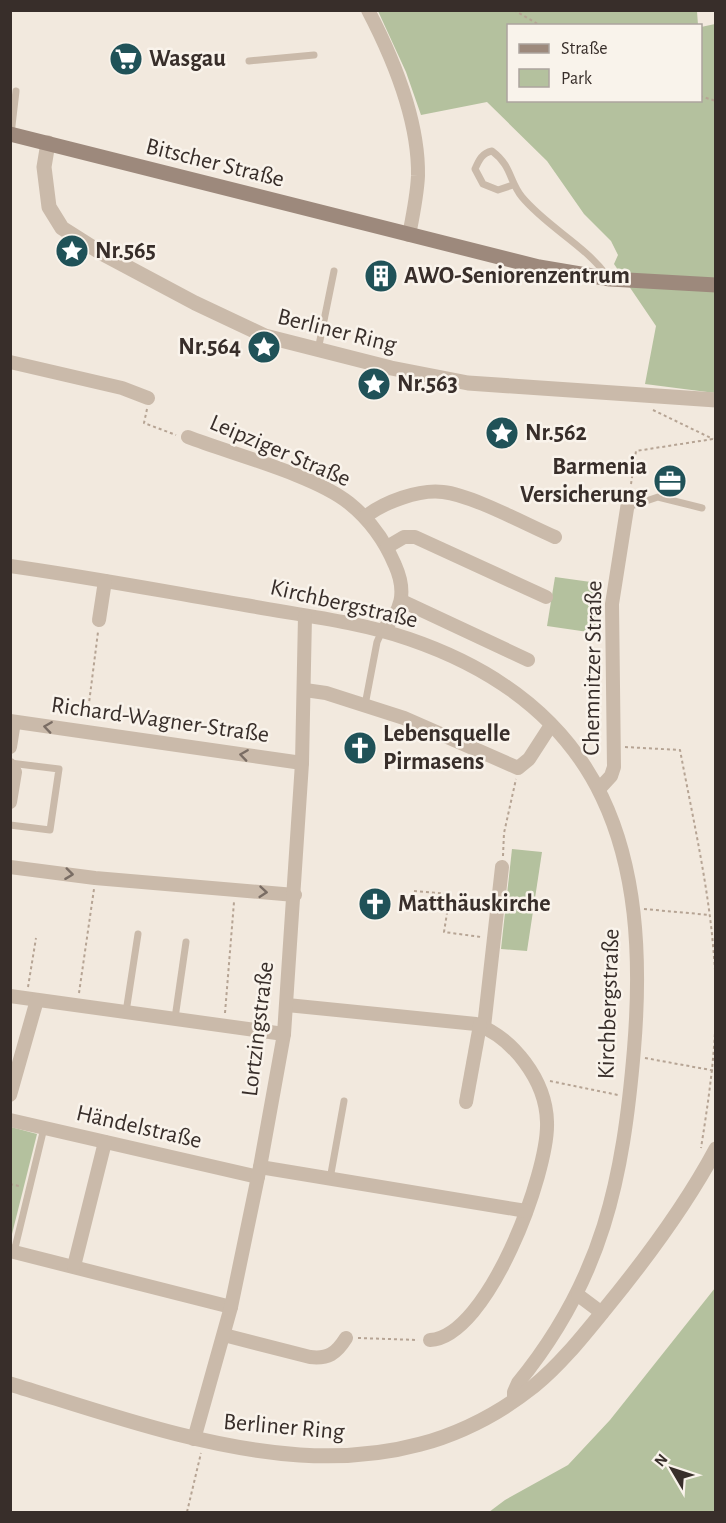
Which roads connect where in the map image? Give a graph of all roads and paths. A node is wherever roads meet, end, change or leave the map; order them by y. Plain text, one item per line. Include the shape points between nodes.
1 (368, 10) edge
2 (514, 10) edge
3 (538, 24) edge
4 (314, 55) dead end
5 (249, 61) dead end
6 (16, 91) dead end
7 (11, 134) edge
8 (48, 143) junction
9 (513, 185) junction
10 (409, 235) junction
11 (334, 271) dead end
12 (610, 279) junction
13 (716, 285) edge
14 (318, 350) junction
15 (10, 363) edge
16 (148, 398) joint
17 (716, 400) edge
18 (652, 410) dead end
19 (188, 437) joint
20 (629, 501) junction
21 (702, 508) dead end
22 (365, 517) junction
23 (555, 537) dead end
24 (387, 547) junction
25 (10, 566) edge
26 (105, 581) junction
27 (546, 597) dead end
28 (402, 601) junction
29 (305, 616) junction
30 (99, 620) joint
31 (382, 631) junction
32 (528, 660) dead end
33 (305, 690) junction
34 (365, 705) junction
35 (12, 722) edge
36 (551, 725) junction
37 (86, 732) junction
38 (615, 746) junction
39 (10, 747) edge
40 (302, 763) junction
41 (10, 764) edge
42 (518, 768) junction
43 (599, 789) junction
44 (10, 802) edge
45 (10, 825) edge
46 (10, 867) edge
47 (502, 867) joint
48 (95, 878) junction
49 (235, 890) junction
50 (414, 891) dead end
51 (295, 895) junction
52 (634, 907) junction
53 (710, 915) junction
54 (138, 934) dead end
55 (36, 938) dead end
56 (496, 939) junction
57 (186, 942) dead end
58 (10, 996) edge
59 (31, 999) junction
60 (77, 1005) junction
61 (287, 1005) junction
62 (126, 1012) junction
63 (175, 1018) junction
64 (224, 1025) junction
65 (482, 1026) junction
66 (284, 1034) junction
67 (633, 1056) junction
68 (714, 1070) edge
69 (535, 1078) junction
70 (11, 1093) edge
71 (629, 1097) junction
72 (344, 1101) dead end
73 (466, 1102) dead end
74 (10, 1120) edge
75 (45, 1128) junction
76 (105, 1142) junction
77 (713, 1154) edge
78 (259, 1172) junction
79 (330, 1179) junction
80 (526, 1211) junction
81 (12, 1251) edge
82 (74, 1266) junction
83 (578, 1295) junction
84 (231, 1307) junction
85 (602, 1313) junction
86 (224, 1335) junction
87 (346, 1338) joint
88 (430, 1340) joint
89 (10, 1384) edge
90 (514, 1400) junction
91 (199, 1440) junction
92 (187, 1512) edge

1 - 10 street via 409,112 415,144 417,192
2 - 3 path
4 - 5 lane
6 - 7 lane
7 - 8 main road, Bitscher Straße
8 - 10 main road, Bitscher Straße
8 - 14 street, Berliner Ring via 44,167 49,207 62,228 231,322
9 - 9 lane via 513,174 501,158 492,151 486,152 476,169 483,184 498,190
9 - 12 lane via 535,211 594,257
10 - 12 main road, Bitscher Straße via 539,267
11 - 14 lane
12 - 13 main road, Bitscher Straße
14 - 17 street, Berliner Ring via 468,383
15 - 16 street via 122,388
16 - 19 path via 144,423
18 - 20 path via 712,440 636,451
19 - 22 street, Leipziger Straße via 329,491
20 - 21 lane via 658,497
20 - 38 street, Chemnitzer Straße via 612,604
22 - 23 street via 405,498 444,492
22 - 24 street, Leipziger Straße
24 - 27 street via 404,537 416,537
24 - 28 street, Leipziger Straße via 401,578
25 - 26 street, Kirchbergstraße
26 - 29 street, Kirchbergstraße
26 - 30 street
28 - 31 street via 398,613
28 - 32 street
29 - 31 street, Kirchbergstraße
29 - 33 street, Lortzingstraße
30 - 37 path
31 - 34 lane
31 - 36 street, Kirchbergstraße via 430,647 489,677
33 - 34 street
33 - 40 street, Lortzingstraße
34 - 42 street
37 -> 35 street, Richard-Wagner-Straße
35 - 39 street
36 - 42 street via 529,759
36 - 43 street, Kirchbergstraße
40 -> 37 street, Richard-Wagner-Straße
38 - 43 street, Chemnitzer Straße via 611,776
38 - 53 path via 680,750
40 - 51 street, Lortzingstraße
41 - 44 street via 15,772
41 - 45 lane via 59,770 50,830
42 - 47 path via 504,833
43 - 52 street, Kirchbergstraße via 622,846
46 -> 48 street
47 - 56 street
48 - 49 street
48 - 60 path
49 -> 51 street
49 - 64 path
50 - 56 path via 450,894 444,932
51 - 61 street, Lortzingstraße
52 - 53 path
52 - 67 street, Kirchbergstraße via 638,989
53 - 68 path via 715,982
54 - 62 lane
55 - 59 path
56 - 65 street
57 - 63 lane
58 - 59 street
59 - 60 street
59 - 70 street
60 - 62 street
61 - 65 street
61 - 66 street, Lortzingstraße
62 - 63 street
63 - 64 street
64 - 66 street
65 - 69 street via 512,1048
65 - 73 street
66 - 78 street, Lortzingstraße
67 - 68 path
67 - 71 street, Kirchbergstraße
68 - 77 path via 700,1149
69 - 71 path
69 - 80 street via 545,1105 547,1137
71 - 83 street, Kirchbergstraße via 603,1230
72 - 79 lane
74 - 75 street, Händelstraße
75 - 76 street, Händelstraße
75 - 81 lane
76 - 78 street, Händelstraße
76 - 82 street
77 - 85 street, Berliner Ring via 661,1236
78 - 79 street, Händelstraße
78 - 84 street, Lortzingstraße
79 - 80 street, Händelstraße
80 - 88 street via 509,1255 476,1307 457,1330 439,1340
81 - 82 street
82 - 84 street
83 - 85 street
83 - 90 street, Kirchbergstraße via 518,1383
84 - 86 street, Lortzingstraße
85 - 90 street, Berliner Ring via 553,1368
86 - 87 street via 324,1359 340,1348
86 - 91 street, Lortzingstraße
87 - 88 path
89 - 91 street, Berliner Ring
90 - 91 street, Berliner Ring via 453,1433 376,1454 303,1456
91 - 92 path

